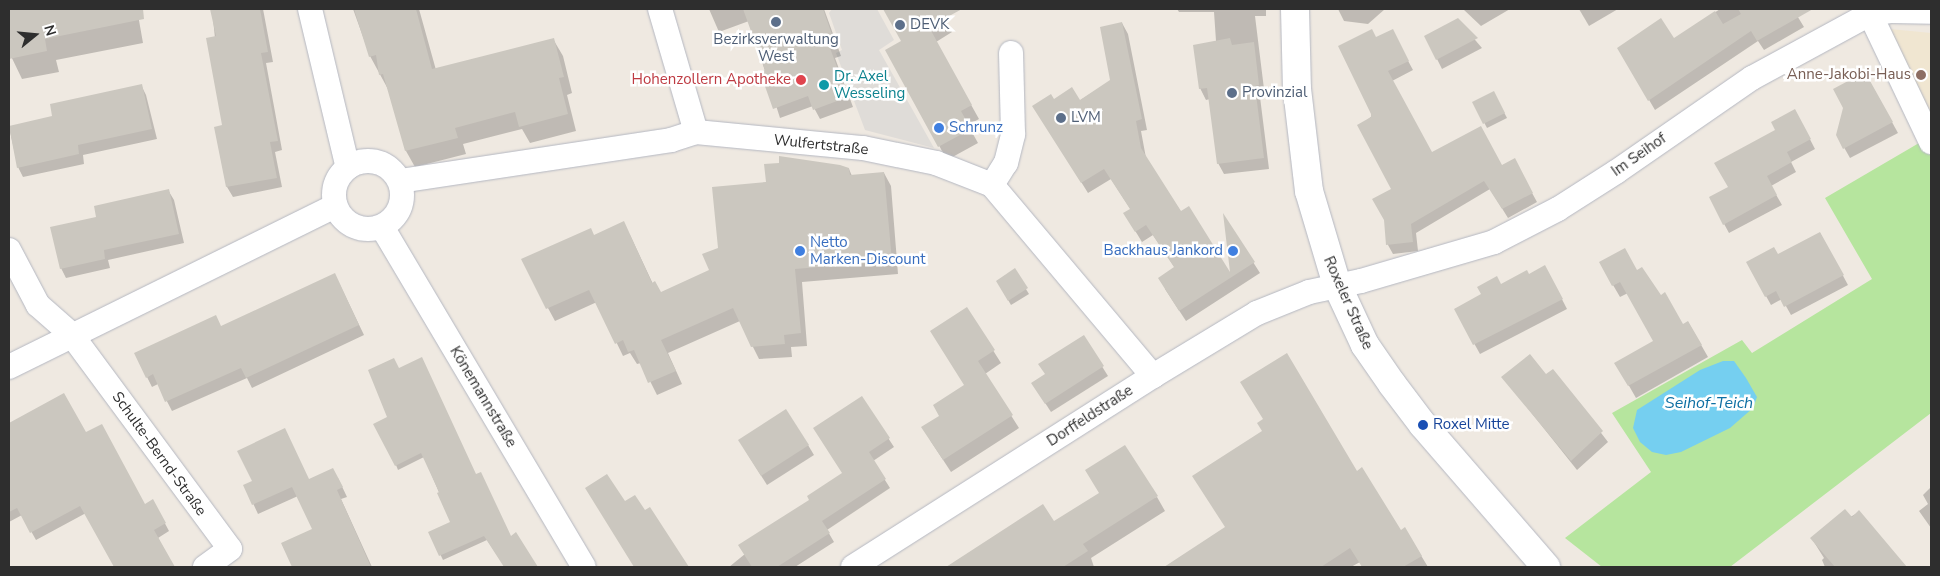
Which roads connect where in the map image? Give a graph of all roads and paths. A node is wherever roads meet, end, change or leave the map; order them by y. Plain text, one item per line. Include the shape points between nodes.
1 (310, 9) edge
2 (660, 9) edge
3 (1296, 9) edge
4 (1931, 12) edge
5 (1870, 14) junction
6 (1011, 54) dead end
7 (696, 132) junction
8 (1931, 142) edge
9 (348, 168) junction
10 (400, 181) junction
11 (992, 186) junction
12 (335, 206) junction
13 (382, 227) junction
14 (9, 250) edge
15 (1337, 285) junction
16 (71, 334) junction
17 (9, 367) edge
18 (1153, 376) junction
19 (205, 567) edge
20 (584, 567) edge
21 (853, 567) edge
22 (1546, 567) edge

1 - 9 street
2 - 7 street
3 - 15 main road, Roxeler Straße via 1297,89 1308,191
4 - 5 street, Im Seihof via 1892,10
5 - 8 street
5 - 15 street, Im Seihof via 1752,78 1558,209 1494,242
6 - 11 street via 1013,134 1006,163
7 - 10 street, Wulfertstraße via 671,140
7 - 11 street, Wulfertstraße via 863,148 936,163
9 - 10 street via 368,160 380,162 390,168
9 - 12 street via 335,184
10 - 13 street via 403,193 400,210
11 - 18 street, Wulfertstraße
12 - 13 street via 342,218 354,227 368,230
12 - 16 street
13 - 20 street, Könemannstraße
14 - 16 street, Schulte-Bernd-Straße via 38,305
15 - 18 street, Dorffeldstraße via 1309,292 1257,314
15 - 22 main road, Roxeler Straße via 1365,345 1392,384 1423,425
16 - 17 street
16 - 19 street, Schulte-Bernd-Straße via 230,549
18 - 21 street, Dorffeldstraße

